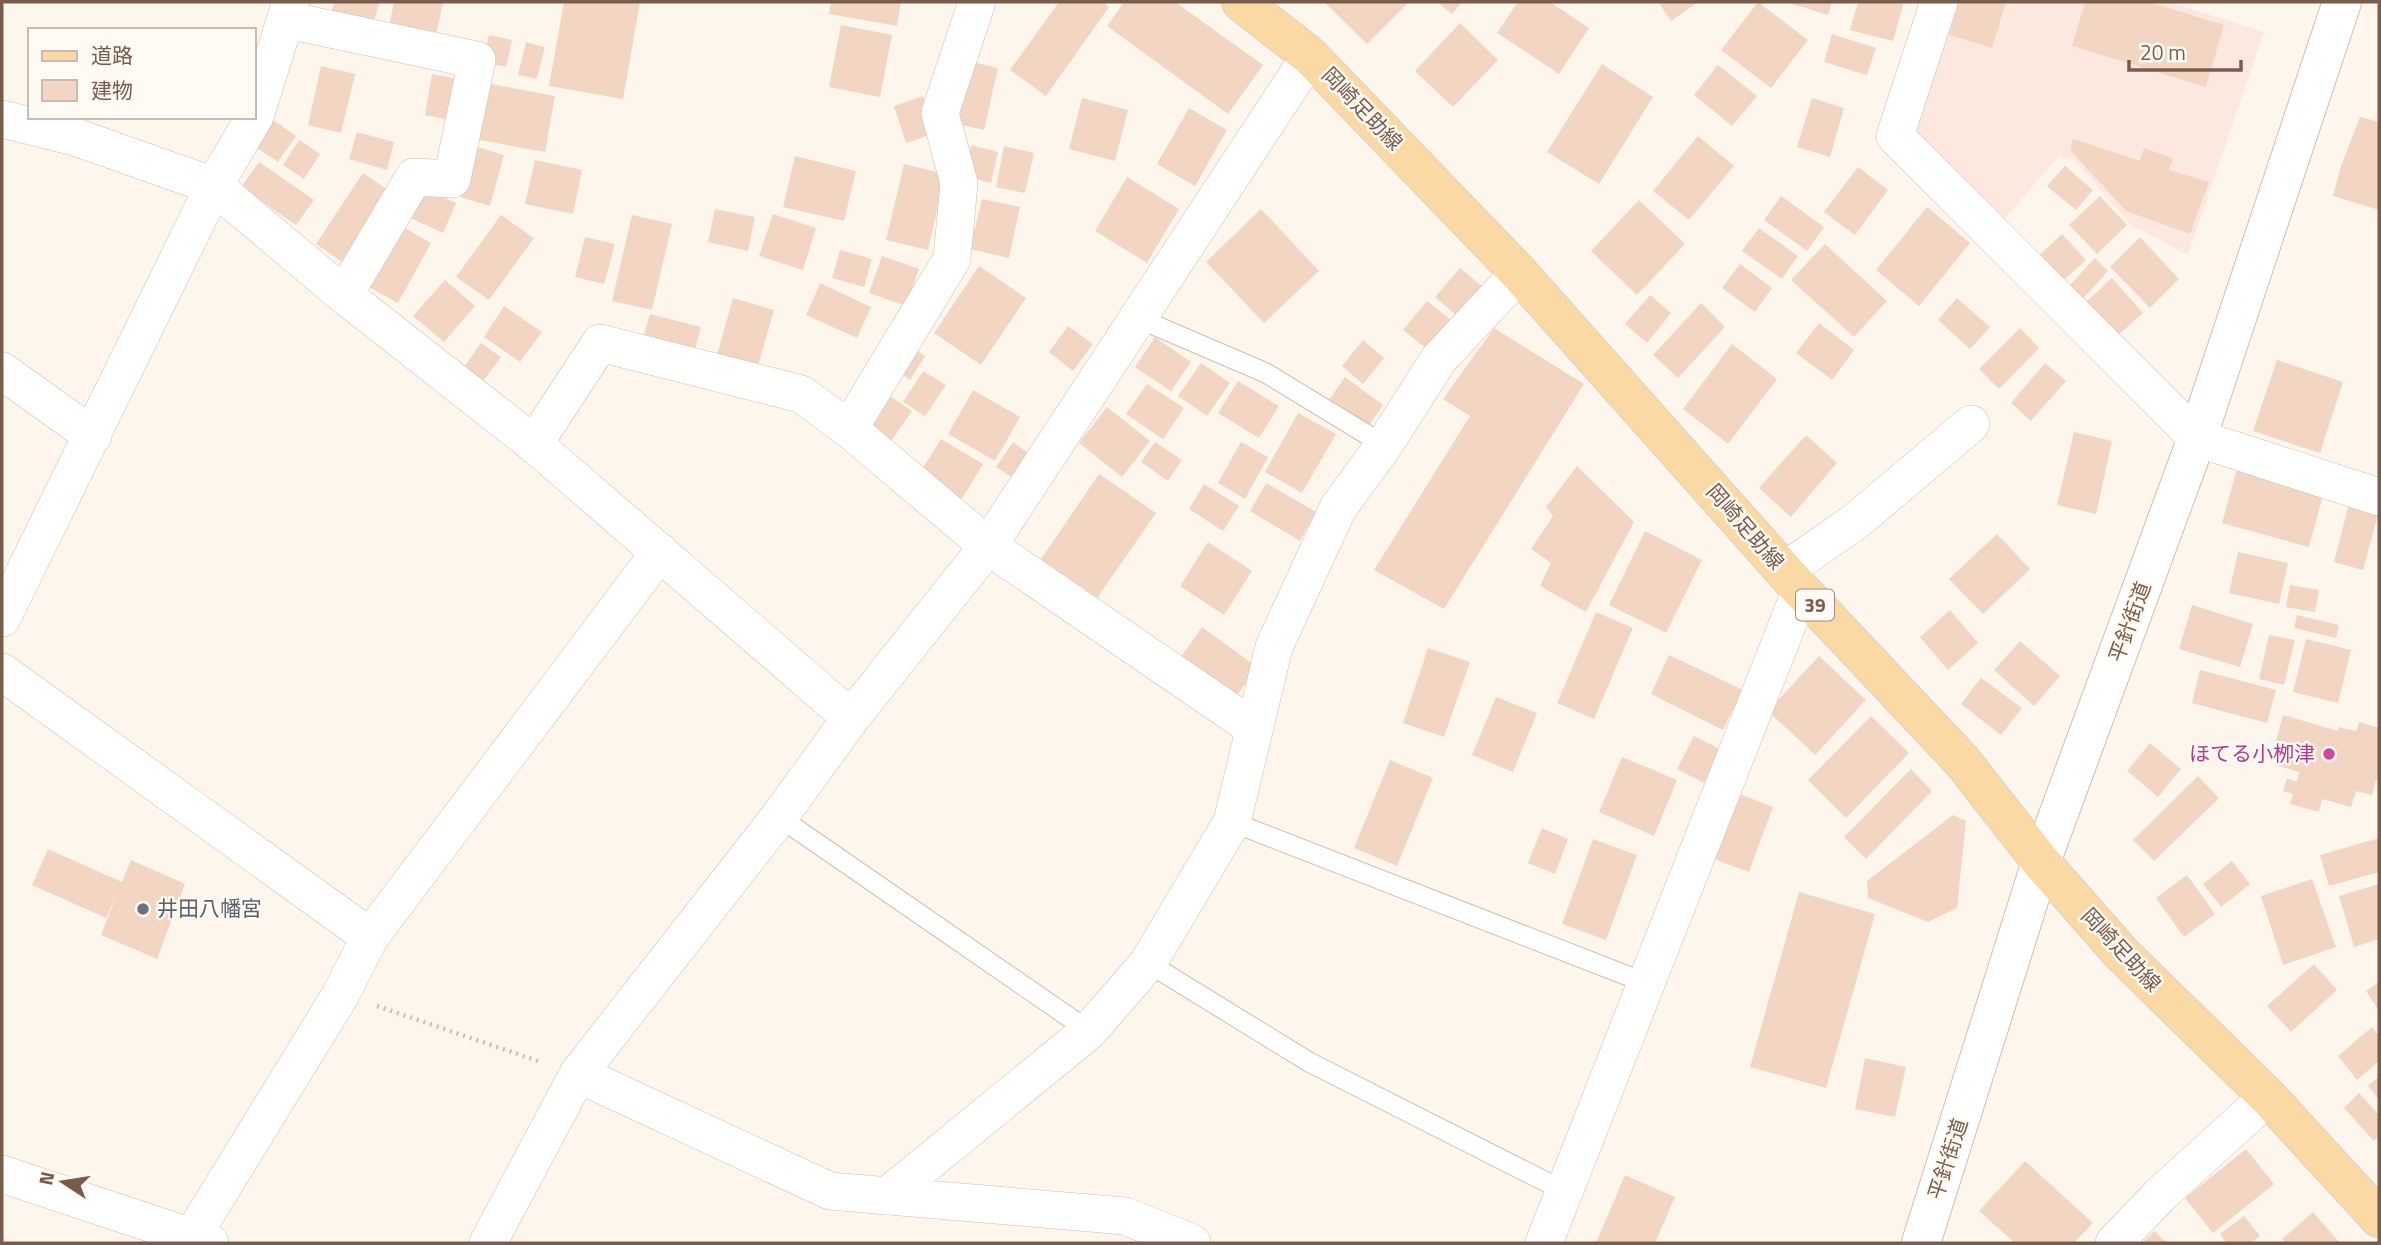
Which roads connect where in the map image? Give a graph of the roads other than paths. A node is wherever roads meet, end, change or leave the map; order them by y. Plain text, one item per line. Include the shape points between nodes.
1 (977, 2) edge
2 (1939, 2) edge
3 (2343, 2) edge
4 (1254, 5) edge
5 (289, 11) edge
6 (1310, 56) junction
7 (256, 113) edge
8 (2, 119) edge
9 (253, 119) edge
10 (214, 186) junction
11 (1519, 273) junction
12 (344, 295) junction
13 (1140, 319) junction
14 (2, 371) edge
15 (1971, 424) dead end
16 (849, 429) junction
17 (93, 436) junction
18 (2197, 438) junction
19 (534, 444) junction
20 (1384, 445) junction
21 (2379, 497) edge
22 (988, 546) junction
23 (660, 552) junction
24 (1792, 580) junction
25 (2, 618) edge
26 (2, 671) edge
27 (851, 718) junction
28 (1254, 728) junction
29 (779, 817) junction
30 (1232, 822) junction
31 (2041, 862) junction
32 (370, 937) junction
33 (1148, 963) junction
34 (1646, 983) junction
35 (1089, 1031) junction
36 (578, 1074) junction
37 (2268, 1097) junction
38 (2, 1174) edge
39 (1564, 1191) junction
40 (887, 1196) junction
41 (2379, 1218) edge
42 (196, 1241) edge
43 (488, 1243) edge
44 (1192, 1243) edge
45 (1544, 1243) edge
46 (1921, 1243) edge
47 (2114, 1243) edge

1 - 16 street via 940,113 959,183 952,259
2 - 18 street via 1895,136
3 - 18 street, 平針街道
4 - 6 main road, 岡崎足助線 / 39
5 - 7 street
5 - 12 street via 477,60 452,179 414,177
6 - 11 main road, 岡崎足助線 / 39
6 - 13 street
8 - 10 street via 75,137
9 - 10 street
10 - 12 street
10 - 17 street
11 - 20 street via 1439,359
11 - 24 main road, 岡崎足助線 / 39
12 - 19 street
13 - 20 lane via 1266,373
13 - 22 street
14 - 17 street
15 - 24 street
16 - 19 street via 801,394 600,343
16 - 22 street
17 - 25 street
18 - 21 street
18 - 31 street, 平針街道
19 - 23 street
20 - 28 street via 1338,508 1274,647
22 - 27 street
22 - 28 street
23 - 27 street
23 - 32 street
24 - 31 main road, 岡崎足助線 / 39 via 1962,761
24 - 34 street
26 - 32 street
27 - 29 street
28 - 30 street
29 - 35 lane
29 - 36 street
30 - 33 street
30 - 34 lane
31 - 37 main road, 岡崎足助線 / 39 via 2122,954
31 - 46 street, 平針街道
32 - 42 street
33 - 35 street
33 - 39 lane via 1310,1062
34 - 39 street
35 - 40 street
36 - 40 street via 830,1191
36 - 43 street
37 - 41 main road, 岡崎足助線 / 39
37 - 47 street
38 - 42 street
39 - 45 street
40 - 44 street via 1125,1216

